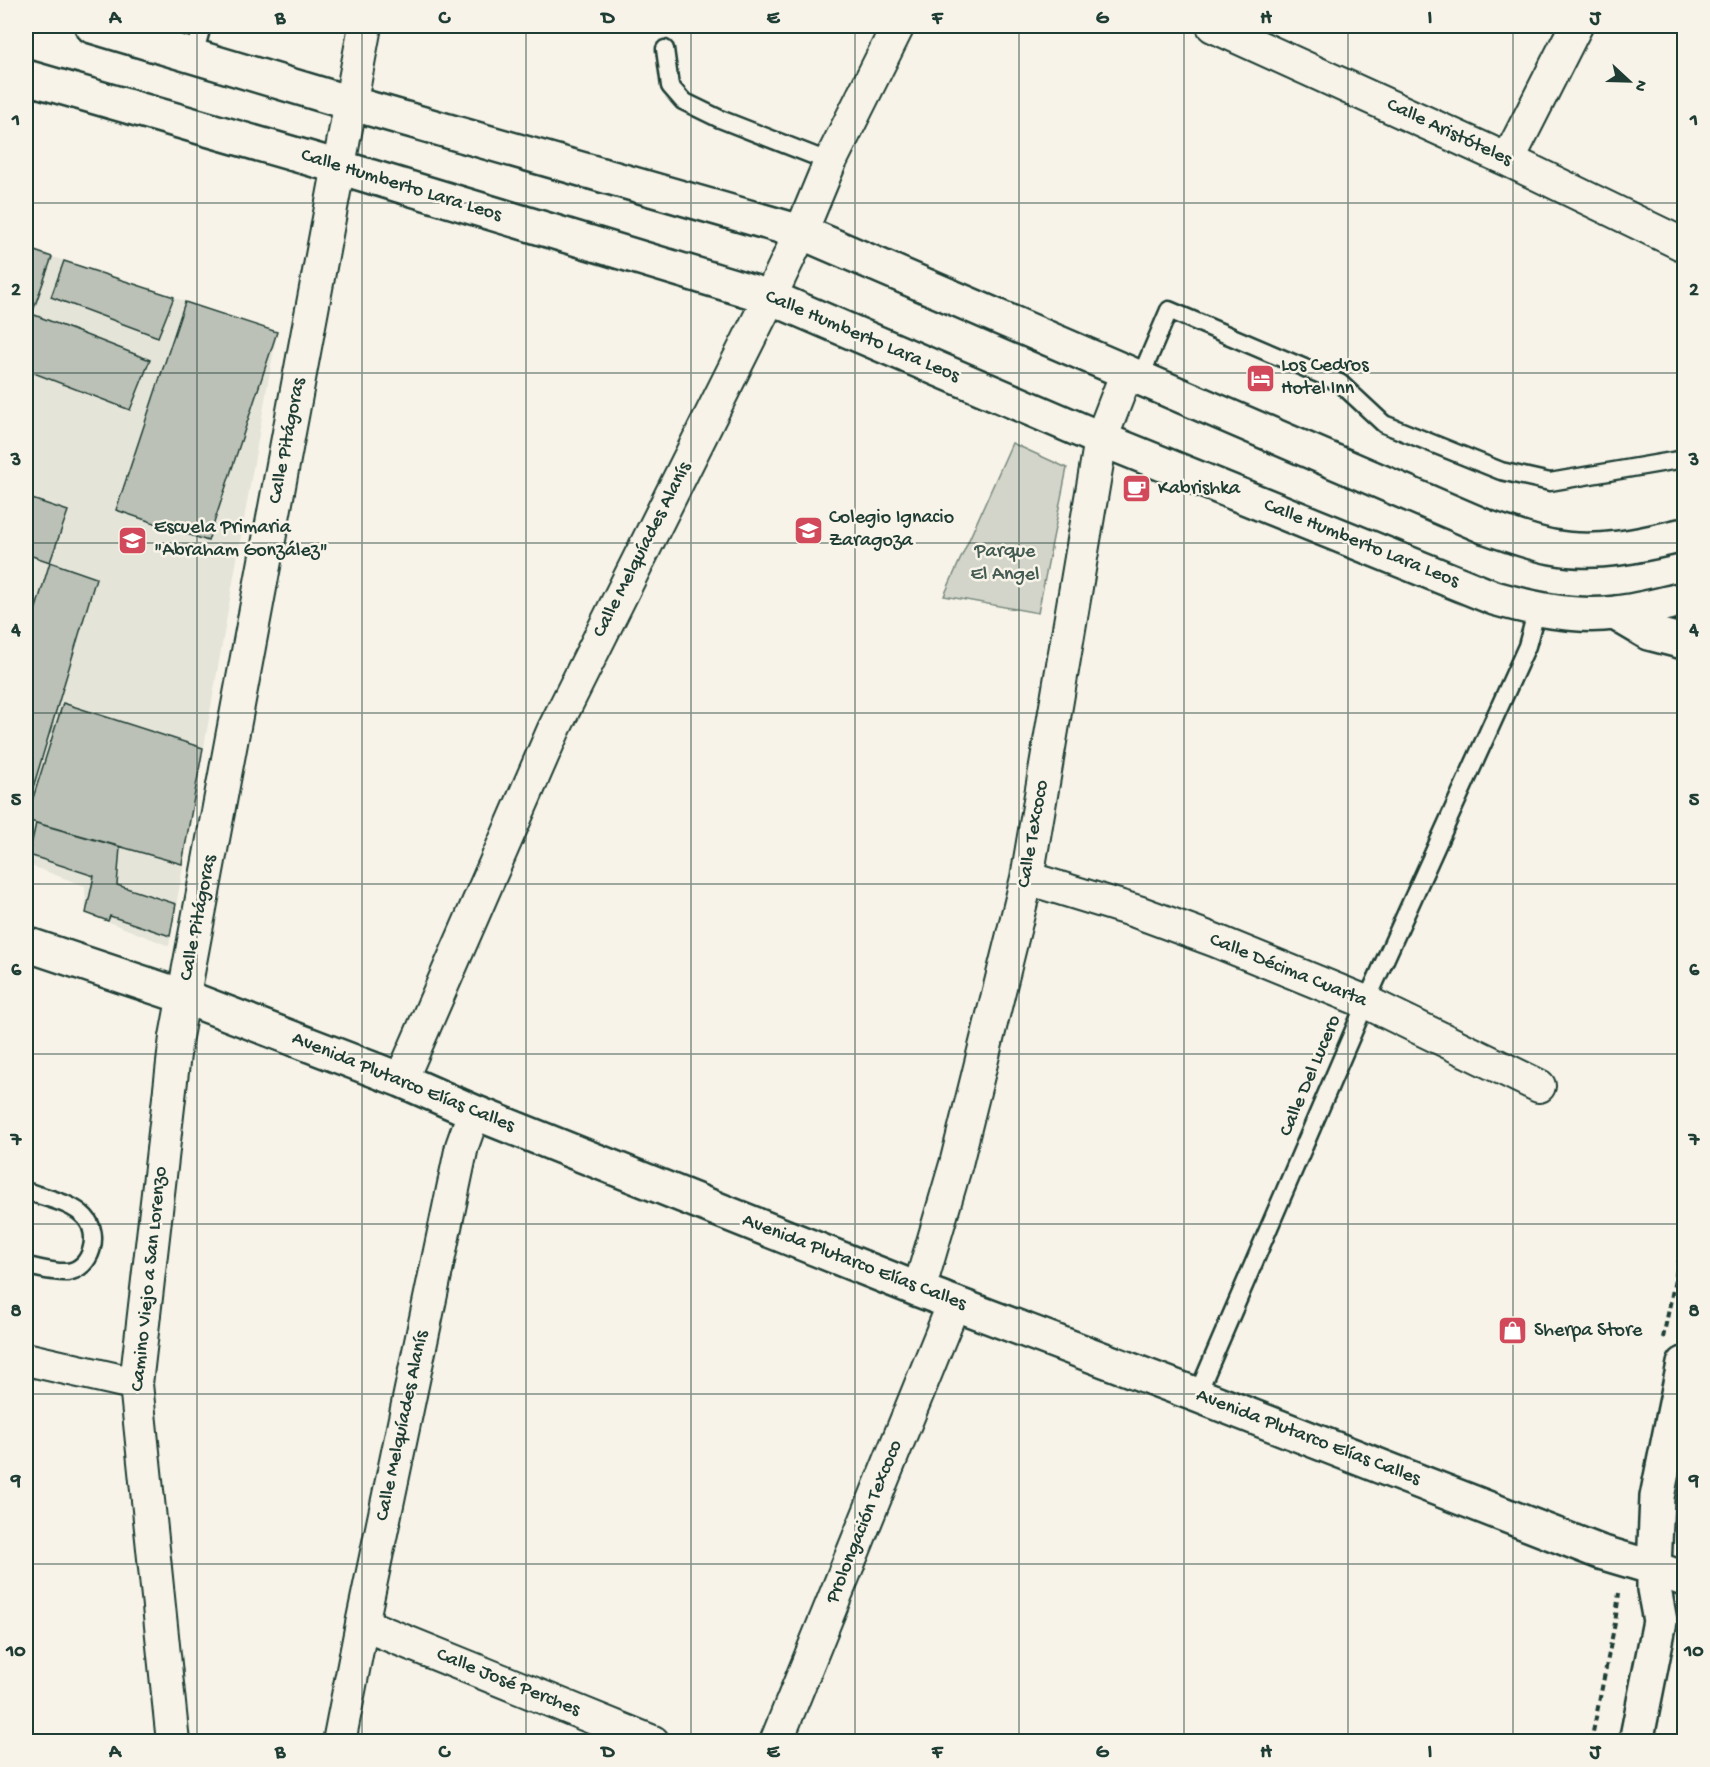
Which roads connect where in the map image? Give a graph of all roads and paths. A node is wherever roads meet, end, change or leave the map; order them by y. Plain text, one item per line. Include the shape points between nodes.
1 (92, 26) edge
2 (365, 26) edge
3 (898, 26) edge
4 (1213, 26) edge
5 (1576, 26) edge
6 (198, 40) edge
7 (665, 49) dead end
8 (26, 77) edge
9 (350, 103) junction
10 (1508, 160) junction
11 (830, 162) junction
12 (339, 167) junction
13 (801, 232) junction
14 (1684, 245) edge
15 (770, 297) junction
16 (1133, 375) junction
17 (1101, 439) junction
18 (1684, 459) edge
19 (1684, 535) edge
20 (1684, 599) edge
21 (1537, 609) junction
22 (1615, 613) junction
23 (1684, 642) edge
24 (1028, 878) junction
25 (26, 944) edge
26 (185, 997) junction
27 (1365, 1002) junction
28 (401, 1080) junction
29 (1539, 1086) dead end
30 (474, 1112) junction
31 (26, 1191) edge
32 (26, 1266) edge
33 (919, 1290) junction
34 (954, 1303) junction
35 (26, 1359) edge
36 (1684, 1364) edge
37 (136, 1384) junction
38 (1197, 1395) junction
39 (1654, 1568) junction
40 (1684, 1579) edge
41 (1684, 1586) edge
42 (1660, 1621) junction
43 (362, 1624) junction
44 (173, 1742) edge
45 (339, 1742) edge
46 (653, 1742) edge
47 (776, 1742) edge
48 (1636, 1742) edge

1 - 6 main road
2 - 9 street, Calle Pitágoras
3 - 11 street, Calle Melquíades Alanís
4 - 10 street, Calle Aristóteles
5 - 10 street
6 - 9 main road
7 - 11 lane via 670,86 683,101
8 - 12 main road, Calle Humberto Lara Leos
9 - 12 street, Calle Pitágoras
9 - 13 main road
10 - 14 street, Calle Aristóteles
11 - 13 street, Calle Melquíades Alanís
12 - 15 main road, Calle Humberto Lara Leos
12 - 26 street, Calle Pitágoras
13 - 15 street, Calle Melquíades Alanís
13 - 16 main road
15 - 17 main road, Calle Humberto Lara Leos
15 - 28 street, Calle Melquíades Alanís via 554,729
16 - 17 street, Calle Texcoco
16 - 18 lane via 1169,310 1340,383 1384,424 1501,471 1550,482
16 - 19 main road via 1486,527 1553,547 1592,550 1636,546
17 - 21 main road, Calle Humberto Lara Leos via 1494,598
17 - 24 street, Calle Texcoco
20 - 22 main road, Calle Humberto Lara Leos
21 - 22 main road, Calle Humberto Lara Leos
21 - 27 lane, Calle Del Lucero via 1527,646
22 - 23 main road via 1649,633
24 - 27 street, Calle Décima Cuarta via 1138,912
24 - 33 street, Calle Texcoco via 956,1164
25 - 26 main road, Avenida Plutarco Elías Calles
26 - 28 main road, Avenida Plutarco Elías Calles
26 - 37 street, Camino Viejo a San Lorenzo via 176,1037
27 - 29 street, Calle Décima Cuarta
27 - 38 lane, Calle Del Lucero
28 - 30 main road, Avenida Plutarco Elías Calles
30 - 33 main road, Avenida Plutarco Elías Calles
30 - 43 street, Calle Melquíades Alanís via 462,1146
31 - 32 lane via 75,1208 87,1218 94,1233 93,1247 83,1264 69,1272
33 - 34 main road, Avenida Plutarco Elías Calles
34 - 38 main road, Avenida Plutarco Elías Calles
34 - 47 street, Prolongación Texcoco
35 - 37 street
36 - 39 main road via 1657,1497
37 - 44 street, Camino Viejo a San Lorenzo
38 - 39 main road, Avenida Plutarco Elías Calles via 1600,1552
39 - 40 main road, Avenida Plutarco Elías Calles
39 - 42 main road
41 - 42 main road
42 - 48 main road
43 - 45 street, Calle Melquíades Alanís
43 - 46 street, Calle José Perches

